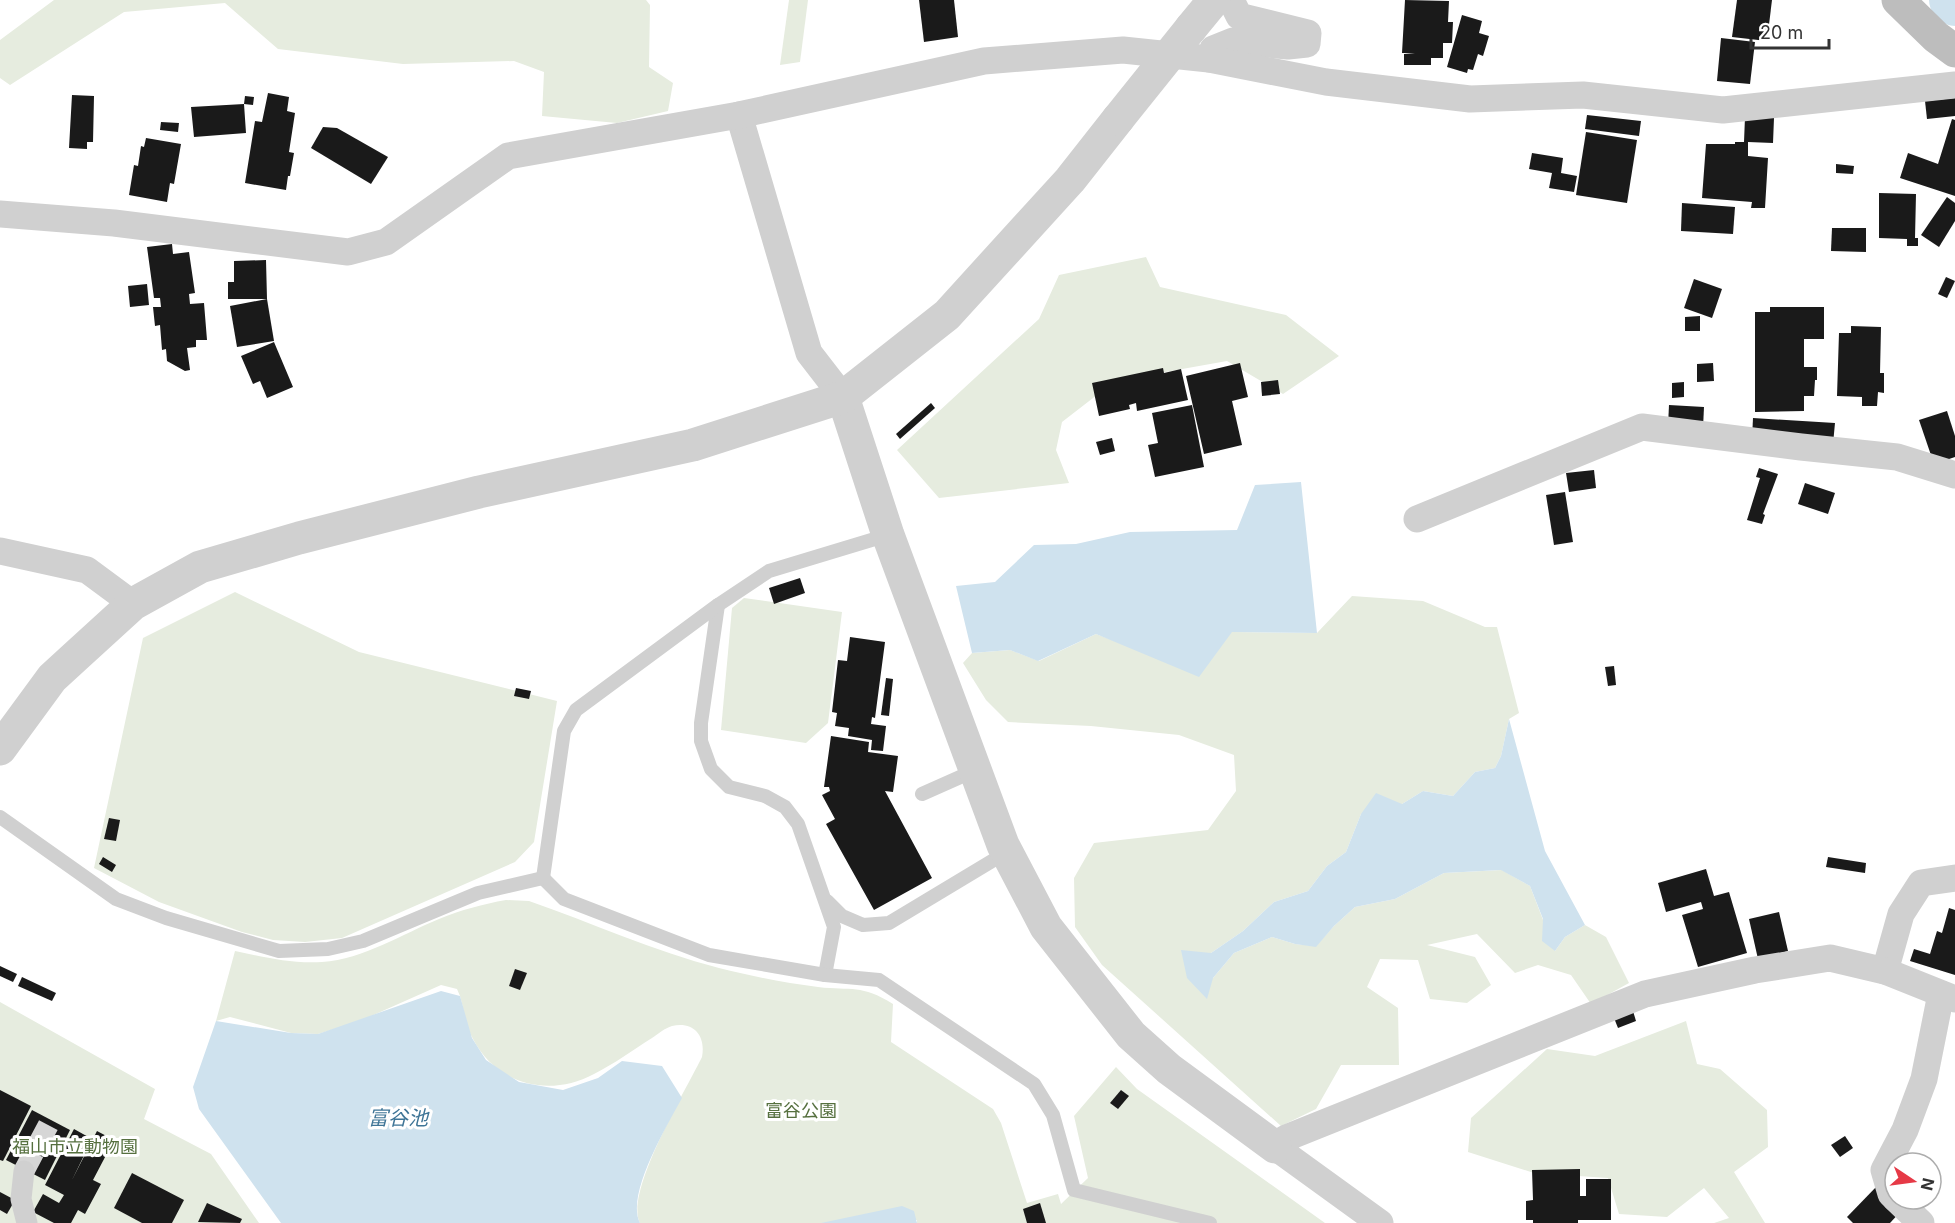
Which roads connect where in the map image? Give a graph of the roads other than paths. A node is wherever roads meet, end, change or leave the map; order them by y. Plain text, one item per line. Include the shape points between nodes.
1 (1898, 0) edge
2 (1212, 6) edge
3 (1955, 51) edge
4 (1209, 59) junction
5 (1955, 85) edge
6 (739, 115) junction
7 (0, 214) edge
8 (843, 397) junction
9 (1955, 476) edge
10 (1417, 519) dead end
11 (888, 535) junction
12 (0, 551) edge
13 (133, 604) junction
14 (718, 605) junction
15 (0, 749) edge
16 (976, 770) junction
17 (922, 794) dead end
18 (0, 817) edge
19 (1007, 852) junction
20 (543, 878) junction
21 (1955, 878) edge
22 (824, 897) junction
23 (1884, 971) junction
24 (825, 975) junction
25 (1948, 997) edge
26 (1275, 1147) junction
27 (1894, 1151) edge
28 (24, 1171) tunnel mouth
29 (1908, 1211) edge
30 (27, 1223) edge
31 (1210, 1223) edge
32 (1380, 1223) edge
33 (1921, 1223) edge

1 - 3 main road
2 - 4 street via 1308,33 1307,44 1233,41 1213,50
2 - 8 street, bridge via 1070,180 947,315
4 - 5 street via 1326,82 1470,99 1583,95 1723,110
4 - 6 street via 1123,50 984,61
6 - 7 street via 507,156 386,242 348,252 114,223
6 - 8 street via 809,353
8 - 11 street
8 - 13 street via 693,445 479,492 299,538 200,567
9 - 10 street via 1897,457 1642,427
11 - 14 lane via 769,571
11 - 16 street
12 - 13 street via 87,570
13 - 15 street via 52,678
14 - 20 lane via 576,710 564,731
14 - 22 lane via 701,723 701,741 711,770 729,787 765,796 785,807 798,824
16 - 17 lane
16 - 19 street
18 - 20 lane via 116,899 279,951 328,949 363,941 478,893
19 - 22 lane via 889,923 863,926 842,916
19 - 26 street via 1046,927 1131,1035 1169,1069
20 - 24 lane via 564,899 709,955
21 - 23 street via 1921,884 1901,914
22 - 24 lane via 834,927
23 - 25 street
23 - 26 street via 1830,958 1645,993 1286,1138
24 - 31 lane via 879,980 1034,1084 1053,1114 1074,1190
25 - 27 street via 1923,1079
26 - 32 street
28 - 30 street via 21,1199
29 - 33 street

